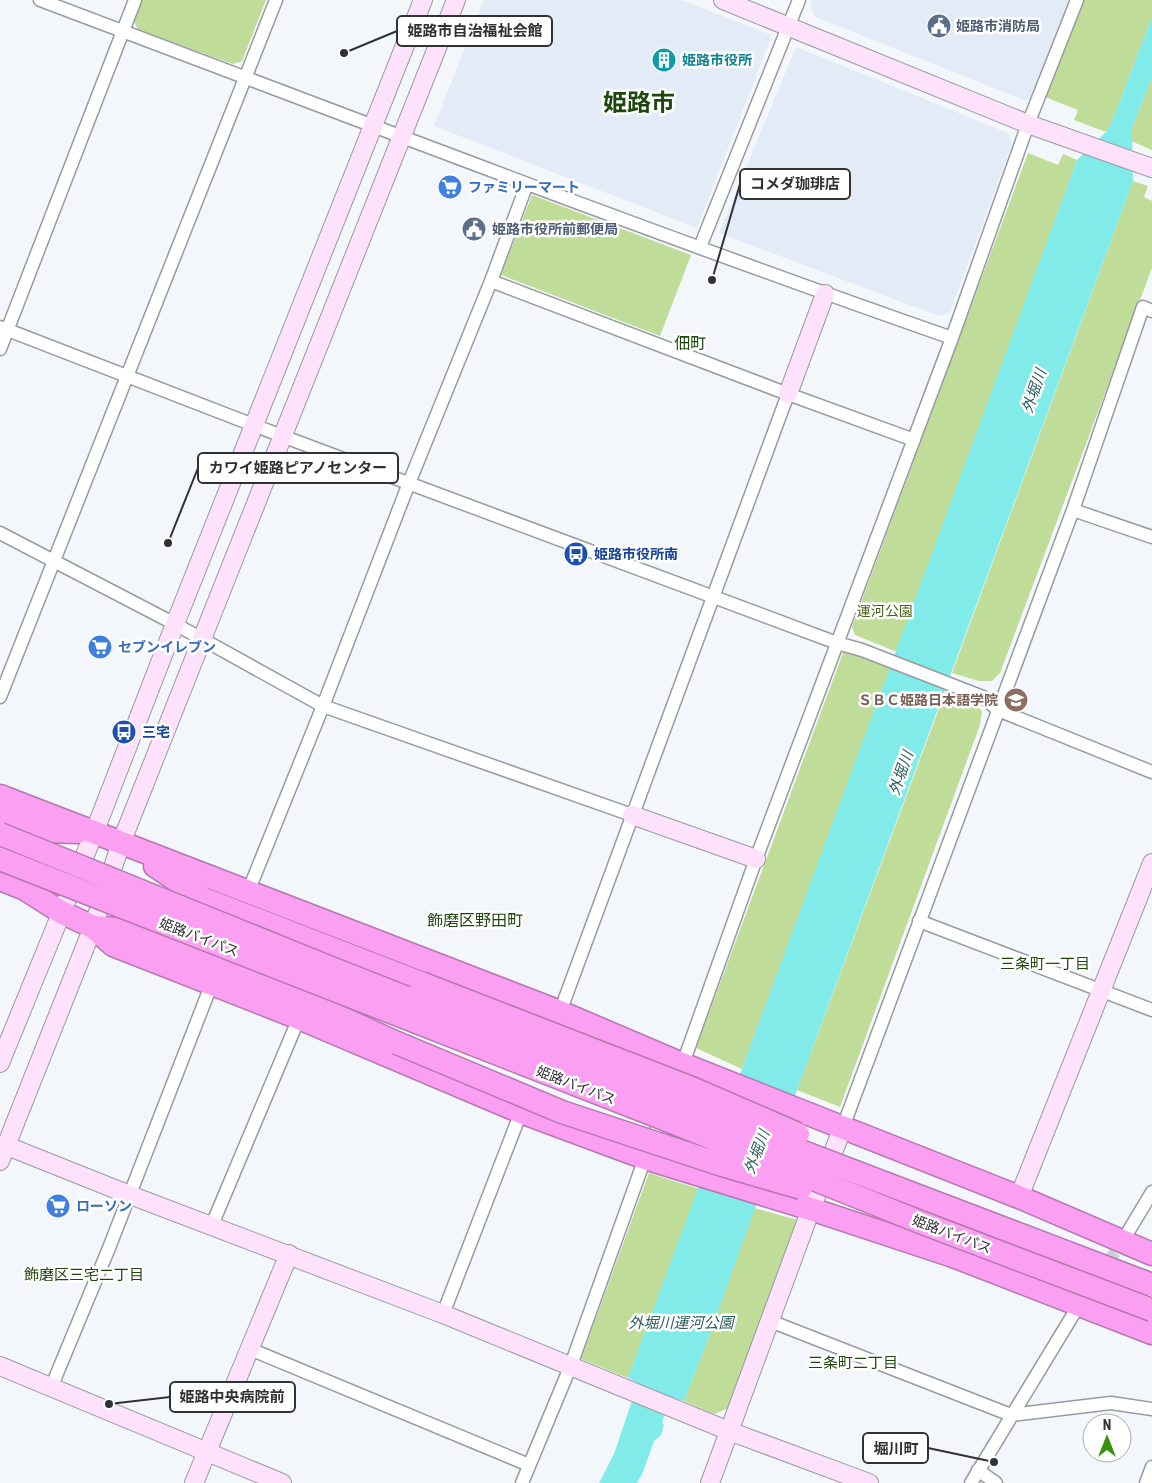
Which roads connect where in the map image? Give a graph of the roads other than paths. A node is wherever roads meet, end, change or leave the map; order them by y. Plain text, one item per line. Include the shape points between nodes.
1 (40, 0) edge
2 (135, 0) edge
3 (276, 0) edge
4 (423, 0) edge
5 (456, 0) edge
6 (723, 0) edge
7 (799, 0) edge
8 (1076, 0) edge
9 (788, 27) junction
10 (123, 31) junction
11 (245, 79) junction
12 (1028, 124) junction
13 (373, 126) junction
14 (401, 136) junction
15 (1152, 168) edge
16 (527, 184) junction
17 (700, 247) junction
18 (491, 281) junction
19 (825, 294) junction
20 (1152, 310) edge
21 (4, 329) edge
22 (952, 338) junction
23 (0, 349) edge
24 (128, 376) junction
25 (788, 394) junction
26 (254, 425) junction
27 (282, 436) junction
28 (914, 440) junction
29 (409, 483) junction
30 (1073, 510) junction
31 (0, 533) edge
32 (1152, 537) edge
33 (54, 561) junction
34 (714, 596) junction
35 (175, 624) junction
36 (202, 639) junction
37 (837, 644) junction
38 (0, 697) edge
39 (323, 706) junction
40 (998, 710) junction
41 (1152, 772) edge
42 (0, 796) edge
43 (0, 814) edge
44 (632, 815) junction
45 (94, 833) junction
46 (0, 834) edge
47 (121, 843) junction
48 (0, 859) edge
49 (756, 859) junction
50 (1152, 863) edge
51 (0, 879) edge
52 (248, 892) junction
53 (0, 894) edge
54 (61, 912) junction
55 (919, 922) junction
56 (93, 927) junction
57 (212, 983) junction
58 (1102, 990) junction
59 (1152, 1010) edge
60 (560, 1012) junction
61 (299, 1018) junction
62 (0, 1063) edge
63 (682, 1064) junction
64 (521, 1112) junction
65 (843, 1127) junction
66 (2, 1150) edge
67 (654, 1160) junction
68 (845, 1168) junction
69 (1152, 1192) edge
70 (130, 1195) junction
71 (1019, 1197) junction
72 (801, 1206) junction
73 (920, 1222) junction
74 (212, 1225) junction
75 (1122, 1242) junction
76 (289, 1254) junction
77 (1152, 1254) edge
78 (1152, 1285) edge
79 (1078, 1305) junction
80 (1152, 1310) edge
81 (443, 1314) junction
82 (770, 1321) junction
83 (1152, 1333) edge
84 (250, 1349) junction
85 (570, 1365) junction
86 (0, 1366) edge
87 (51, 1388) junction
88 (1152, 1409) edge
89 (1011, 1415) junction
90 (729, 1431) junction
91 (206, 1452) junction
92 (529, 1465) junction
93 (1152, 1467) edge
94 (978, 1470) junction
95 (194, 1483) edge
96 (282, 1483) edge
97 (522, 1483) edge
98 (710, 1483) edge
99 (869, 1483) edge
100 (971, 1483) edge
101 (996, 1483) edge
102 (1146, 1483) edge

1 - 10 street
2 - 10 street
3 - 11 street
4 - 13 street
5 - 14 street
6 - 9 street
7 - 9 street
8 - 12 street
9 - 12 street
9 - 17 street
10 - 11 street
10 - 21 street
11 - 13 street
11 - 24 street
12 - 15 street
12 - 22 street
13 - 14 street
13 - 26 street
14 - 16 street
14 - 27 street
16 - 17 street
16 - 18 street
17 - 19 street
18 - 25 street
18 - 29 street
19 - 22 street
19 - 25 street
20 - 30 street via 1143,307
21 - 23 street
21 - 24 street
22 - 28 street
24 - 26 street
24 - 33 street
25 - 28 street
25 - 34 street
26 - 27 street
26 - 35 street
27 - 29 street
27 - 36 street
28 - 37 street
29 - 34 street
29 - 39 street
30 - 32 street
30 - 40 street
31 - 33 street
33 - 35 street
33 - 38 street
34 - 37 street
34 - 44 street
35 - 36 street
35 - 45 street
36 - 39 street
36 - 47 street
37 - 40 street via 862,650 983,697
37 - 49 street
39 - 44 street
39 - 52 street
40 - 41 street
40 - 55 street
42 - 45 highway
43 - 45 highway via 44,831
44 - 49 street
44 - 60 street
45 - 47 highway
45 - 54 street
46 - 68 highway, 姫路バイパス, bridge
47 - 52 highway
47 - 56 street
47 - 68 highway, bridge via 204,899 694,1089 815,1142
48 - 73 highway, 姫路バイパス, bridge
49 - 63 street
50 - 58 street
51 - 54 highway via 25,889
52 - 60 highway
53 - 54 highway via 21,903
54 - 56 highway
54 - 62 street
55 - 58 street
55 - 65 street
56 - 57 highway via 113,945
56 - 66 street
56 - 73 highway, bridge via 116,929 239,971 562,1112 722,1165
57 - 61 highway
57 - 70 street
58 - 59 street
58 - 71 street
60 - 63 highway
61 - 64 highway
61 - 74 street
63 - 65 highway
63 - 67 street
64 - 67 highway
64 - 81 street
65 - 71 highway
65 - 72 street
66 - 70 street
67 - 72 highway
67 - 85 street
68 - 78 highway, 姫路バイパス, bridge
69 - 75 street
70 - 74 street
70 - 87 street
71 - 75 highway
72 - 79 highway via 953,1256
72 - 82 street
73 - 80 highway, 姫路バイパス, bridge
74 - 76 street
75 - 77 highway
76 - 81 street
76 - 84 street
79 - 83 highway
79 - 89 street
81 - 85 street
82 - 89 street
82 - 90 street
84 - 91 street
84 - 92 street
85 - 90 street
85 - 92 street
86 - 87 street
87 - 91 street
88 - 89 street via 1111,1403
89 - 94 street
90 - 98 street
90 - 99 street
91 - 95 street
91 - 96 street
92 - 97 street
93 - 102 street
94 - 100 street
94 - 101 street

